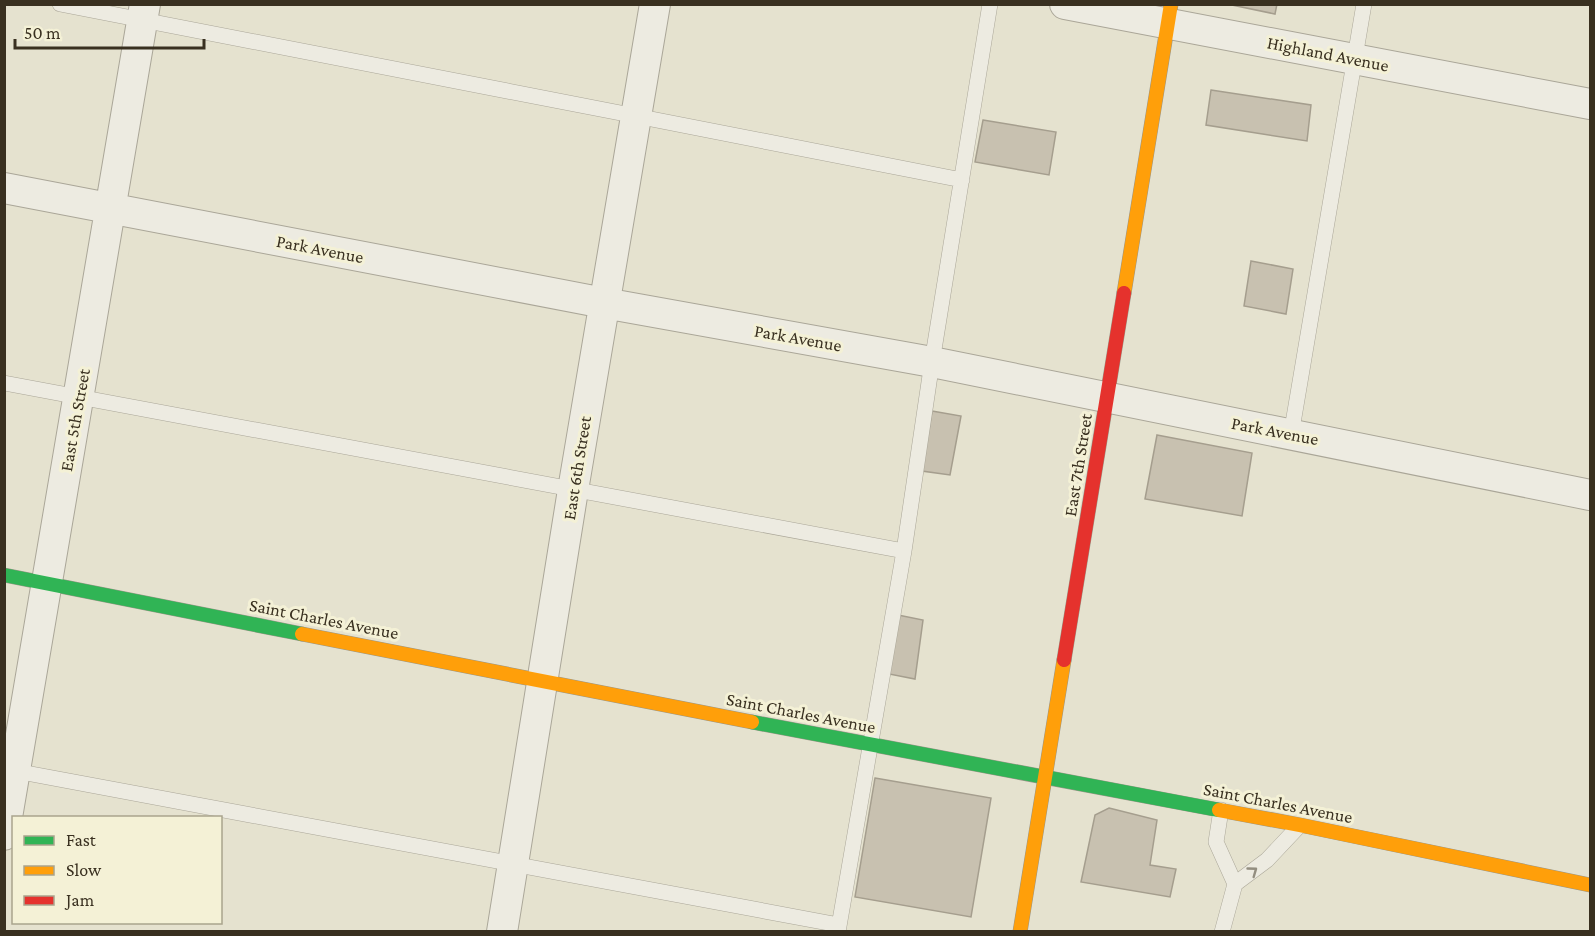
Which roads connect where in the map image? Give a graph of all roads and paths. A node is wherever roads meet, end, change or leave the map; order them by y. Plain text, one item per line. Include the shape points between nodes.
1 (60, 4) edge
2 (655, 4) edge
3 (990, 4) edge
4 (1065, 4) edge
5 (1364, 4) edge
6 (143, 12) edge
7 (1169, 14) edge
8 (1354, 59) junction
9 (1590, 104) edge
10 (636, 116) junction
11 (962, 180) junction
12 (4, 188) edge
13 (111, 209) junction
14 (604, 303) junction
15 (932, 362) junction
16 (4, 383) edge
17 (79, 397) junction
18 (1107, 398) junction
19 (1291, 435) junction
20 (573, 490) junction
21 (1590, 495) edge
22 (904, 551) junction
23 (4, 575) edge
24 (47, 583) junction
25 (543, 681) junction
26 (871, 745) junction
27 (10, 770) edge
28 (1046, 778) junction
29 (1221, 810) junction
30 (1300, 825) junction
31 (4, 835) edge
32 (513, 864) junction
33 (1235, 884) junction
34 (1590, 885) edge
35 (838, 928) edge
36 (502, 932) edge
37 (1020, 932) edge
38 (1222, 932) edge

1 - 6 lane
2 - 10 street, East 6th Street
3 - 11 lane
4 - 7 street, Highland Avenue
5 - 8 lane
6 - 10 lane
6 - 13 street, East 5th Street
7 - 8 street, Highland Avenue
7 - 18 street, East 7th Street
8 - 9 street, Highland Avenue
8 - 19 lane
10 - 11 lane
10 - 14 street, East 6th Street
11 - 15 lane
12 - 13 street, Park Avenue
13 - 14 street, Park Avenue
13 - 17 street, East 5th Street
14 - 15 street, Park Avenue
14 - 20 street, East 6th Street
15 - 18 street, Park Avenue
15 - 22 lane
16 - 17 lane
17 - 20 lane
17 - 24 street, East 5th Street
18 - 19 street, Park Avenue
18 - 28 street, East 7th Street
19 - 21 street, Park Avenue
20 - 22 lane
20 - 25 street, East 6th Street
22 - 26 lane
23 - 24 street, Saint Charles Avenue
24 - 25 street, Saint Charles Avenue
24 - 27 street, East 5th Street
25 - 26 street, Saint Charles Avenue
25 - 32 street, East 6th Street
26 - 28 street, Saint Charles Avenue
26 - 35 lane
27 - 31 street, East 5th Street
27 - 32 lane
28 - 29 street, Saint Charles Avenue
28 - 37 street, East 7th Street
29 - 30 street, Saint Charles Avenue
29 - 33 lane via 1216,842
33 -> 30 lane via 1267,860
30 - 34 street, Saint Charles Avenue
32 - 35 lane
32 - 36 street, East 6th Street
33 - 38 lane

